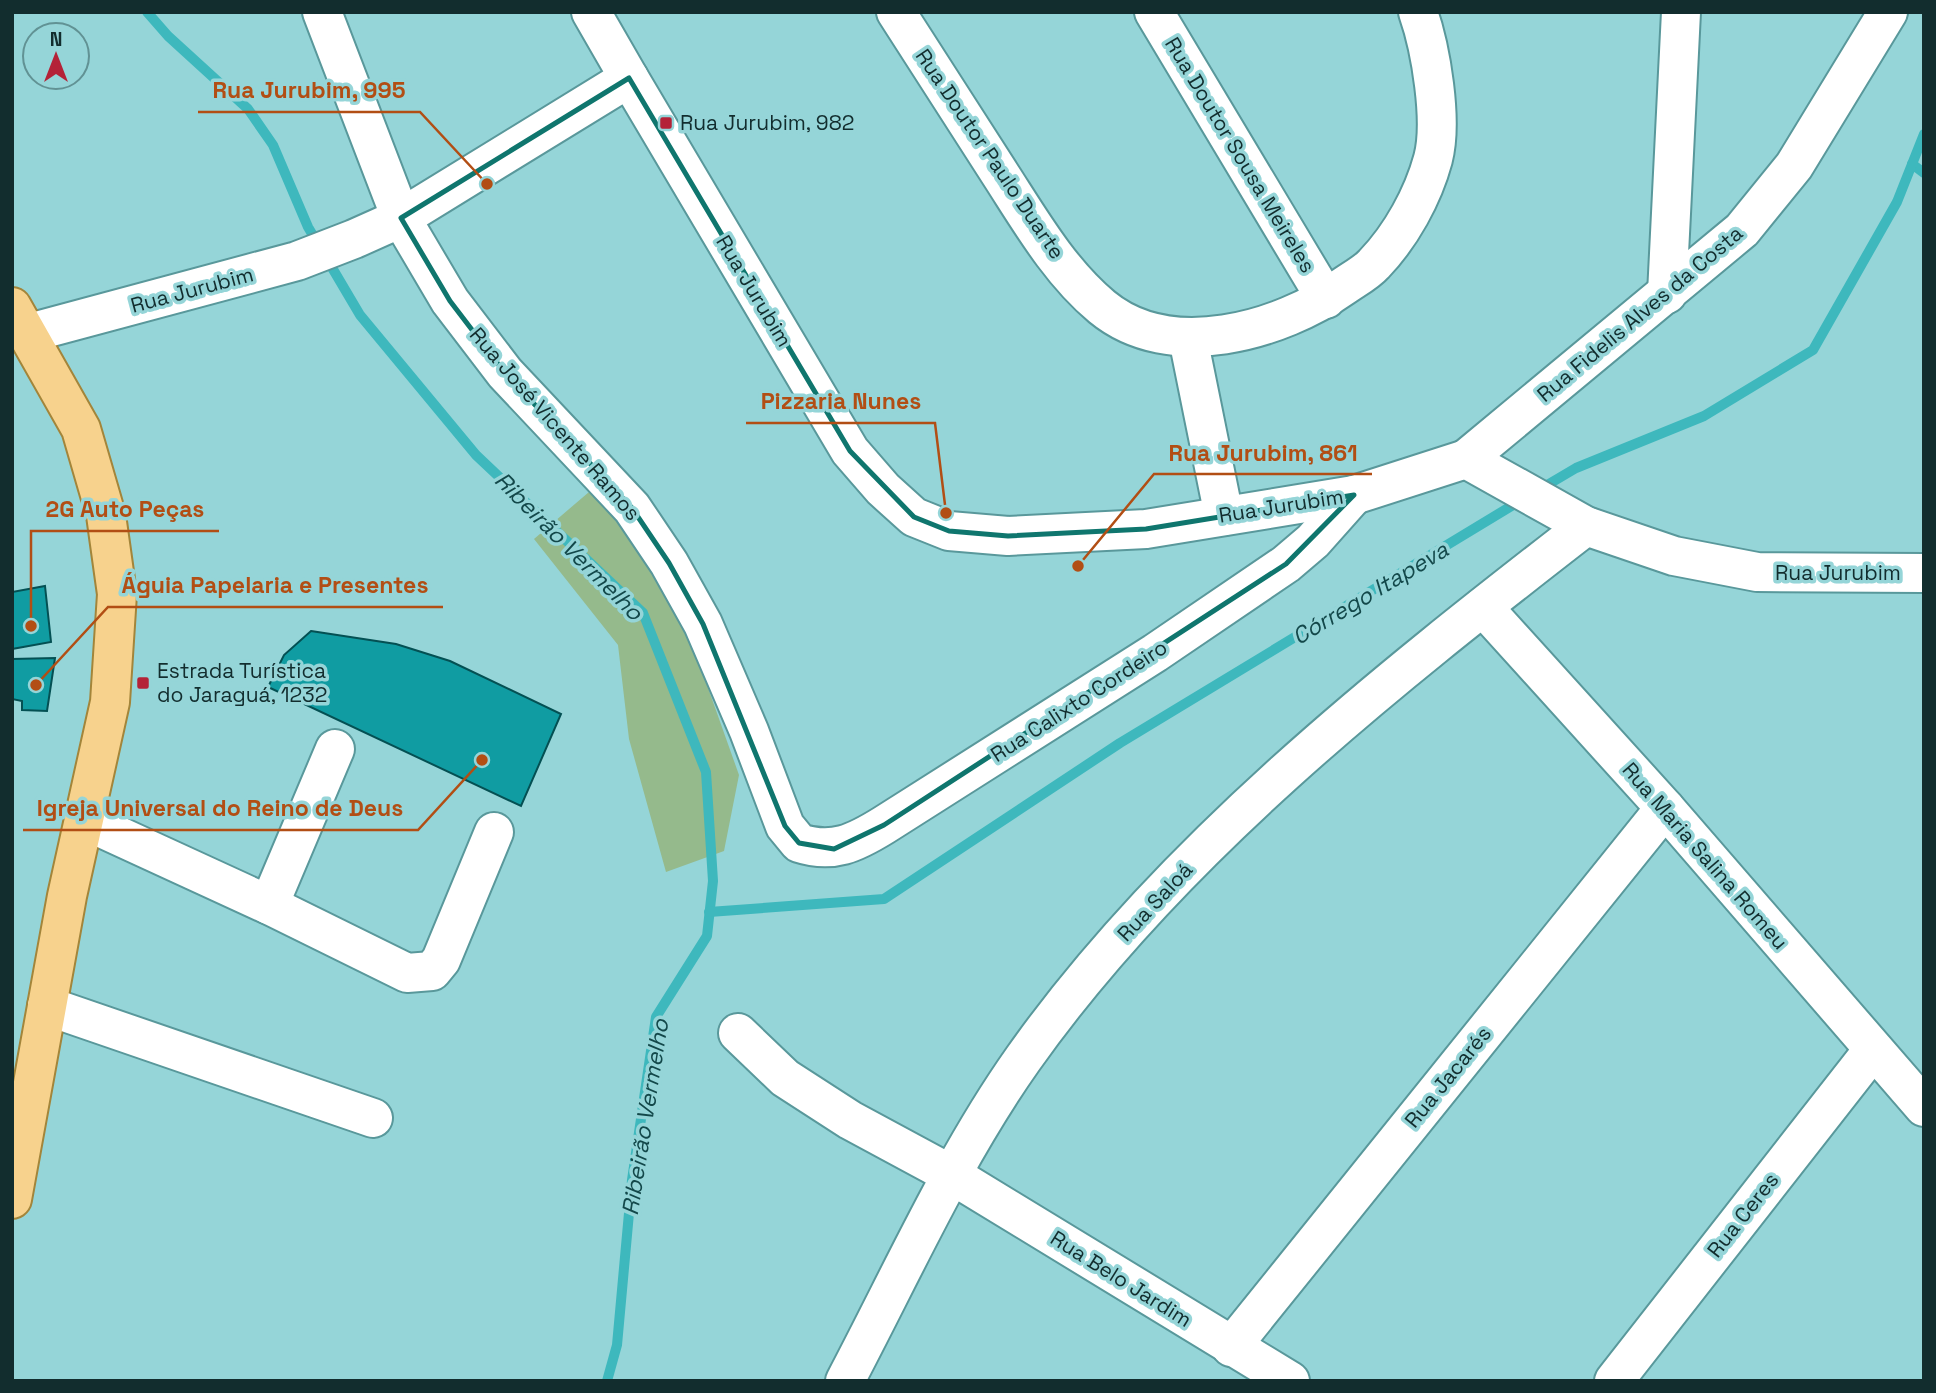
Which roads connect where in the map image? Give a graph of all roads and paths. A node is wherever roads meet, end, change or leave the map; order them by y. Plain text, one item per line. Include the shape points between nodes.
1 (322, 12) edge
2 (591, 12) edge
3 (896, 12) edge
4 (1154, 12) edge
5 (1418, 12) edge
6 (1681, 12) edge
7 (1888, 12) edge
8 (629, 78) junction
9 (401, 218) junction
10 (1667, 293) junction
11 (1326, 299) junction
12 (20, 320) edge
13 (1188, 338) junction
14 (1466, 458) junction
15 (1354, 495) junction
16 (1223, 516) junction
17 (1586, 526) junction
18 (1924, 573) edge
19 (1483, 607) junction
20 (335, 748) dead end
21 (1665, 808) junction
22 (84, 820) junction
23 (785, 826) joint
24 (494, 832) dead end
25 (270, 905) junction
26 (47, 1006) junction
27 (738, 1033) dead end
28 (1872, 1050) junction
29 (1924, 1107) edge
30 (373, 1118) dead end
31 (952, 1175) junction
32 (12, 1199) edge
33 (1231, 1346) junction
34 (845, 1381) edge
35 (1290, 1381) edge
36 (1614, 1381) edge

1 - 9 street, Rua José Vicente Ramos
2 - 8 street
3 - 13 street, Rua Doutor Paulo Duarte via 1057,258 1102,308 1139,327
4 - 11 street, Rua Doutor Sousa Meireles
5 - 11 street, Rua Doutor Paulo Duarte via 1425,32 1436,121 1433,158 1406,223 1373,266
6 - 10 street
7 - 10 street, Rua Fidelis Alves da Costa via 1794,166 1742,230
8 - 9 street, Rua Jurubim
8 - 16 street, Rua Jurubim via 850,451 914,517 949,531 1008,536 1146,529
9 - 12 street, Rua Jurubim via 297,261
9 - 23 street, Rua José Vicente Ramos via 450,301 505,373 632,508 669,563 708,636
10 - 14 street, Rua Fidelis Alves da Costa
11 - 13 street, Rua Doutor Paulo Duarte via 1278,322 1231,335
12 - 22 main road via 81,429 106,514 117,594 110,702
13 - 16 street
14 - 15 street, Rua Jurubim
14 - 17 street, Rua Jurubim
15 - 16 street, Rua Jurubim
15 - 23 street, Rua Calixto Cordeiro via 1286,564 854,844 813,848 799,843
17 - 18 street, Rua Jurubim via 1674,556 1757,572
17 - 19 street, Rua Saloá
19 - 21 street, Rua Maria Salina Romeu
19 - 31 street, Rua Saloá via 1207,846 1116,944 1023,1059
20 - 25 street
21 - 28 street, Rua Maria Salina Romeu
21 - 33 street, Rua Jacarés
22 - 25 street
22 - 26 main road
24 - 25 street via 441,960 432,971 407,973
26 - 30 street
26 - 32 main road
27 - 31 street, Rua Belo Jardim via 785,1078 850,1120
28 - 29 street, Rua Maria Salina Romeu
28 - 36 street, Rua Ceres
31 - 33 street, Rua Belo Jardim
31 - 34 street, Rua Saloá
33 - 35 street, Rua Belo Jardim

